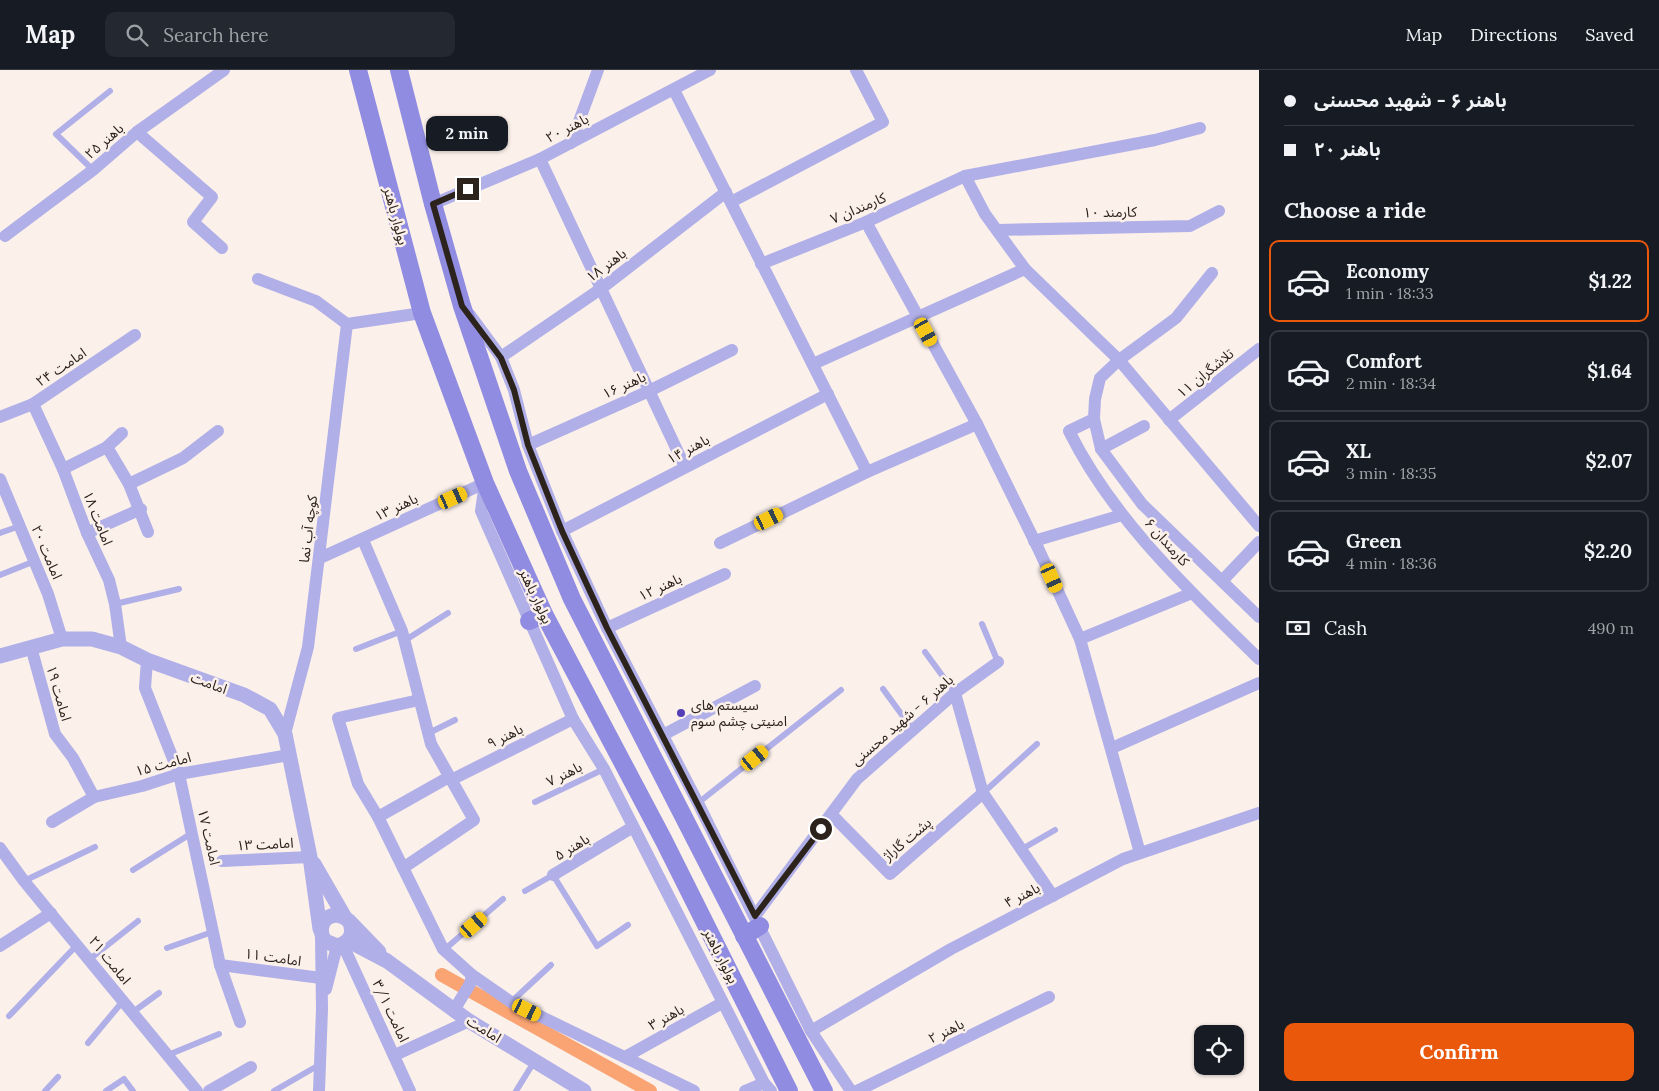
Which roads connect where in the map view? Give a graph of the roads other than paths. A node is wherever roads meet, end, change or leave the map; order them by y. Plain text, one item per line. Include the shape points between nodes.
1 (224, 70) edge
2 (358, 70) edge
3 (399, 70) edge
4 (598, 70) edge
5 (710, 70) edge
6 (856, 70) edge
7 (674, 90) junction
8 (110, 91) dead end
9 (1200, 128) dead end
10 (137, 132) junction
11 (571, 143) junction
12 (540, 159) junction
13 (93, 170) junction
14 (965, 176) junction
15 (728, 197) junction
16 (433, 204) junction
17 (1219, 211) dead end
18 (866, 222) junction
19 (998, 230) junction
20 (5, 236) dead end
21 (222, 248) dead end
22 (761, 264) junction
23 (1025, 269) junction
24 (1212, 273) dead end
25 (258, 279) dead end
26 (602, 288) junction
27 (462, 306) junction
28 (422, 313) junction
29 (917, 317) junction
30 (347, 324) junction
31 (135, 335) dead end
32 (1259, 349) edge
33 (732, 350) dead end
34 (501, 358) junction
35 (1119, 360) junction
36 (814, 364) junction
37 (649, 391) junction
38 (828, 394) junction
39 (33, 404) junction
40 (0, 417) edge
41 (1094, 419) junction
42 (1169, 420) junction
43 (977, 424) junction
44 (1144, 426) dead end
45 (218, 430) dead end
46 (122, 433) dead end
47 (528, 445) junction
48 (107, 447) junction
49 (1101, 449) junction
50 (686, 467) junction
51 (63, 469) junction
52 (867, 472) junction
53 (0, 479) edge
54 (129, 484) junction
55 (485, 484) junction
56 (140, 509) junction
57 (1122, 515) junction
58 (20, 526) junction
59 (1259, 526) edge
60 (562, 531) junction
61 (148, 532) dead end
62 (0, 533) edge
63 (87, 533) junction
64 (363, 540) junction
65 (1034, 541) junction
66 (1259, 542) edge
67 (720, 543) dead end
68 (320, 558) junction
69 (35, 561) junction
70 (725, 574) dead end
71 (0, 575) edge
72 (1222, 581) junction
73 (178, 589) dead end
74 (1192, 593) junction
75 (115, 604) junction
76 (448, 614) dead end
77 (1259, 617) edge
78 (536, 618) junction
79 (982, 624) dead end
80 (607, 628) junction
81 (403, 636) junction
82 (62, 639) junction
83 (1080, 639) junction
84 (31, 647) junction
85 (121, 648) junction
86 (356, 649) dead end
87 (925, 652) dead end
88 (0, 656) edge
89 (1259, 659) edge
90 (147, 660) junction
91 (998, 662) joint
92 (1259, 683) edge
93 (755, 686) dead end
94 (883, 689) dead end
95 (841, 690) dead end
96 (955, 693) junction
97 (419, 700) junction
98 (573, 719) junction
99 (455, 720) dead end
100 (913, 730) junction
101 (428, 733) junction
102 (285, 734) junction
103 (663, 735) junction
104 (1037, 744) dead end
105 (1112, 748) junction
106 (289, 756) junction
107 (604, 769) junction
108 (179, 774) junction
109 (450, 778) junction
110 (983, 793) junction
111 (94, 797) junction
112 (535, 802) dead end
113 (698, 803) junction
114 (1259, 813) edge
115 (832, 815) junction
116 (378, 817) junction
117 (52, 822) dead end
118 (633, 828) junction
119 (688, 828) junction
120 (1055, 830) dead end
121 (193, 832) junction
122 (664, 841) junction
123 (95, 847) dead end
124 (0, 849) edge
125 (1022, 849) junction
126 (699, 850) junction
127 (1140, 853) junction
128 (310, 857) junction
129 (222, 861) dead end
130 (674, 863) junction
131 (403, 868) junction
132 (132, 870) dead end
133 (553, 876) junction
134 (24, 881) junction
135 (525, 891) dead end
136 (1053, 896) junction
137 (503, 899) dead end
138 (51, 913) junction
139 (347, 918) junction
140 (138, 921) dead end
141 (758, 921) junction
142 (628, 925) dead end
143 (215, 931) junction
144 (321, 933) junction
145 (744, 936) junction
146 (78, 944) junction
147 (343, 944) junction
148 (0, 946) edge
149 (167, 948) dead end
150 (444, 950) junction
151 (90, 959) junction
152 (387, 961) junction
153 (220, 964) junction
154 (551, 964) dead end
155 (321, 978) junction
156 (471, 980) junction
157 (159, 993) dead end
158 (1049, 997) dead end
159 (124, 1001) junction
160 (510, 1002) junction
161 (722, 1003) junction
162 (322, 1009) junction
163 (454, 1010) junction
164 (133, 1012) junction
165 (9, 1016) dead end
166 (470, 1021) junction
167 (240, 1022) dead end
168 (811, 1031) junction
169 (219, 1034) dead end
170 (88, 1043) dead end
171 (168, 1056) junction
172 (394, 1056) junction
173 (625, 1057) junction
174 (535, 1061) junction
175 (320, 1064) junction
176 (251, 1067) dead end
177 (58, 1077) dead end
178 (767, 1087) edge
179 (45, 1091) edge
180 (106, 1091) edge
181 (133, 1091) edge
182 (197, 1091) edge
183 (209, 1091) edge
184 (274, 1091) edge
185 (319, 1091) edge
186 (410, 1091) edge
187 (516, 1091) edge
188 (583, 1091) edge
189 (694, 1091) edge
190 (745, 1091) edge
191 (789, 1091) edge
192 (824, 1091) edge
193 (850, 1091) edge
194 (857, 1091) edge

1 - 10 street, باهنر ۲۵
2 - 28 main road, بولوار باهنر
3 - 16 main road
4 - 11 street
5 - 7 street, باهنر ۲۰
6 - 15 street, باهنر ۱۸ via 883,122
7 - 11 street, باهنر ۲۰
7 - 15 street
8 - 13 lane via 56,134
9 - 14 street, کارمندان ۷ via 1155,140
10 - 13 street, باهنر ۲۵
10 - 21 street via 212,197 193,222
11 - 12 street, باهنر ۲۰
12 - 16 street, باهنر ۲۰
12 - 26 street
13 - 20 street, باهنر ۲۵
14 - 18 street, کارمندان ۷
14 - 19 street via 985,214
15 - 22 street
15 - 26 street, باهنر ۱۸
16 - 27 main road
17 - 19 street, کارمند ۱۰ via 1190,226
18 - 22 street, کارمندان ۷
18 - 29 street
19 - 23 street
22 - 36 street
23 - 29 street
23 - 35 street
24 - 35 street via 1176,318
25 - 30 street via 316,300
26 - 34 street, باهنر ۱۸
26 - 37 street
27 - 34 street
27 - 119 main road via 518,471 572,599
28 - 30 street
28 - 55 main road, بولوار باهنر
29 - 36 street
29 - 43 street
30 - 68 street, کوچه آب نما
31 - 39 street, امامت ۲۴
32 - 42 street, تلاشگران ۱۱
33 - 37 street, باهنر ۱۶
34 - 47 street via 514,390
35 - 41 street via 1100,378
35 - 42 street
36 - 38 street
37 - 47 street, باهنر ۱۶
37 - 50 street
38 - 50 street, باهنر ۱۴
38 - 52 street
39 - 40 street, امامت ۲۴
39 - 51 street, امامت ۱۸
41 - 49 street
41 - 57 street, کارمندان ۶ via 1069,431 1084,462
42 - 59 street
43 - 52 street
43 - 65 street
44 - 49 street
45 - 54 street via 182,458
46 - 48 street
47 - 60 street
48 - 51 street
48 - 54 street
49 - 72 street via 1142,504
50 - 60 street, باهنر ۱۴
51 - 63 street, امامت ۱۸
52 - 67 street
53 - 58 street, امامت ۲۰
54 - 56 street
55 - 64 street, باهنر ۱۳
55 - 78 main road, بولوار باهنر
56 - 61 street
56 - 63 street
57 - 65 street
57 - 74 street, کارمندان ۶
58 - 62 lane
58 - 69 street, امامت ۲۰
60 - 80 street
63 - 75 street, امامت ۱۸ via 109,580
64 - 68 street, باهنر ۱۳
64 - 81 street
65 - 83 street
66 - 72 street
68 - 102 street, کوچه آب نما via 308,647
69 - 71 lane
69 - 82 street, امامت ۲۰
70 - 80 street, باهنر ۱۲
72 - 77 street
73 - 75 lane
74 - 83 street
74 - 89 street, کارمندان ۶
75 - 85 street, امامت ۱۸
76 - 81 lane
78 - 98 street
78 - 122 main road, بولوار باهنر
79 - 91 lane, باهنر ۶ - شهید محسنی
80 - 103 street
81 - 86 lane
81 - 97 street
82 - 84 street, امامت
82 - 85 street, امامت via 92,639
83 - 105 street
84 - 88 street, امامت
84 - 111 street, امامت ۱۹ via 55,734 73,758
85 - 90 street, امامت
87 - 96 lane
90 - 102 street, امامت via 244,695 270,709
90 - 108 street, امامت ۱۷ via 145,688
91 - 96 street, باهنر ۶ - شهید محسنی
92 - 105 street
93 - 103 street
94 - 100 lane
95 - 113 lane
96 - 100 street, باهنر ۶ - شهید محسنی
96 - 110 street
97 - 101 street
97 - 116 street via 338,718 358,784
98 - 107 street
98 - 109 street, باهنر ۹
99 - 101 lane
100 - 115 street, باهنر ۶ - شهید محسنی via 857,779
101 - 109 street
102 - 106 street, امامت
103 - 113 street
104 - 110 lane
105 - 127 street
106 - 108 street, امامت ۱۵
106 - 128 street, امامت
107 - 112 lane, باهنر ۷
107 - 118 street
108 - 111 street, امامت ۱۵
108 - 121 street, امامت ۱۷
109 - 116 street, باهنر ۹
109 - 131 street via 474,820
110 - 115 street, پشت گاراژ via 890,874
110 - 125 street
111 - 117 street, امامت ۱۵
113 - 141 street
114 - 127 street, باهنر ۴
115 - 141 street, باهنر ۶ - شهید محسنی
116 - 131 street
118 - 133 street, باهنر ۵
118 - 161 street
119 - 122 main road via 678,838
119 - 126 main road
120 - 125 lane
121 - 132 lane
121 - 143 street, امامت ۱۷
122 - 130 main road, بولوار باهنر
123 - 134 lane
124 - 134 street, امامت ۲۱
125 - 136 street
126 - 130 main road via 685,853
126 - 145 main road
127 - 136 street, باهنر ۴
128 - 129 street, امامت ۱۳
128 - 139 street, امامت
128 - 144 street, امامت
130 - 191 main road, بولوار باهنر
131 - 150 street
133 - 135 lane, باهنر ۵
133 - 142 lane via 597,946
134 - 138 street, امامت ۲۱
136 - 168 street, باهنر ۴ via 951,949
137 - 150 lane
138 - 146 street, امامت ۲۱
138 - 148 street
139 - 144 street via 336,914 328,916
139 - 147 street via 352,934
139 - 152 street, امامت
140 - 151 lane
141 - 145 main road
141 - 168 street
143 - 149 lane
143 - 153 street, امامت ۱۷
144 - 147 street via 325,941
144 - 155 street
145 - 192 main road
146 - 151 street, امامت ۲۱
146 - 165 lane
147 - 152 street, امامت
147 - 162 street
147 - 172 street, امامت ۳/۱
150 - 156 street
151 - 159 street, امامت ۲۱
152 - 163 street, امامت
153 - 155 street, امامت ۱۱
153 - 167 street, امامت ۱۷
154 - 160 lane
155 - 162 street
156 - 160 street
156 - 163 street
157 - 164 lane
158 - 194 street, باهنر ۲
159 - 164 street, امامت ۲۱
159 - 170 lane
160 - 173 street
161 - 173 street, باهنر ۳
161 - 178 street
162 - 175 street
163 - 166 street, امامت
164 - 171 street, امامت ۲۱
166 - 172 street
166 - 174 street, امامت
168 - 193 street
169 - 171 lane
171 - 182 street, امامت ۲۱
172 - 186 street, امامت ۳/۱
173 - 189 street
174 - 187 lane
174 - 188 street, امامت
175 - 184 lane
175 - 185 street
176 - 183 street
177 - 179 lane
178 - 190 street
180 - 181 lane via 124,1079

